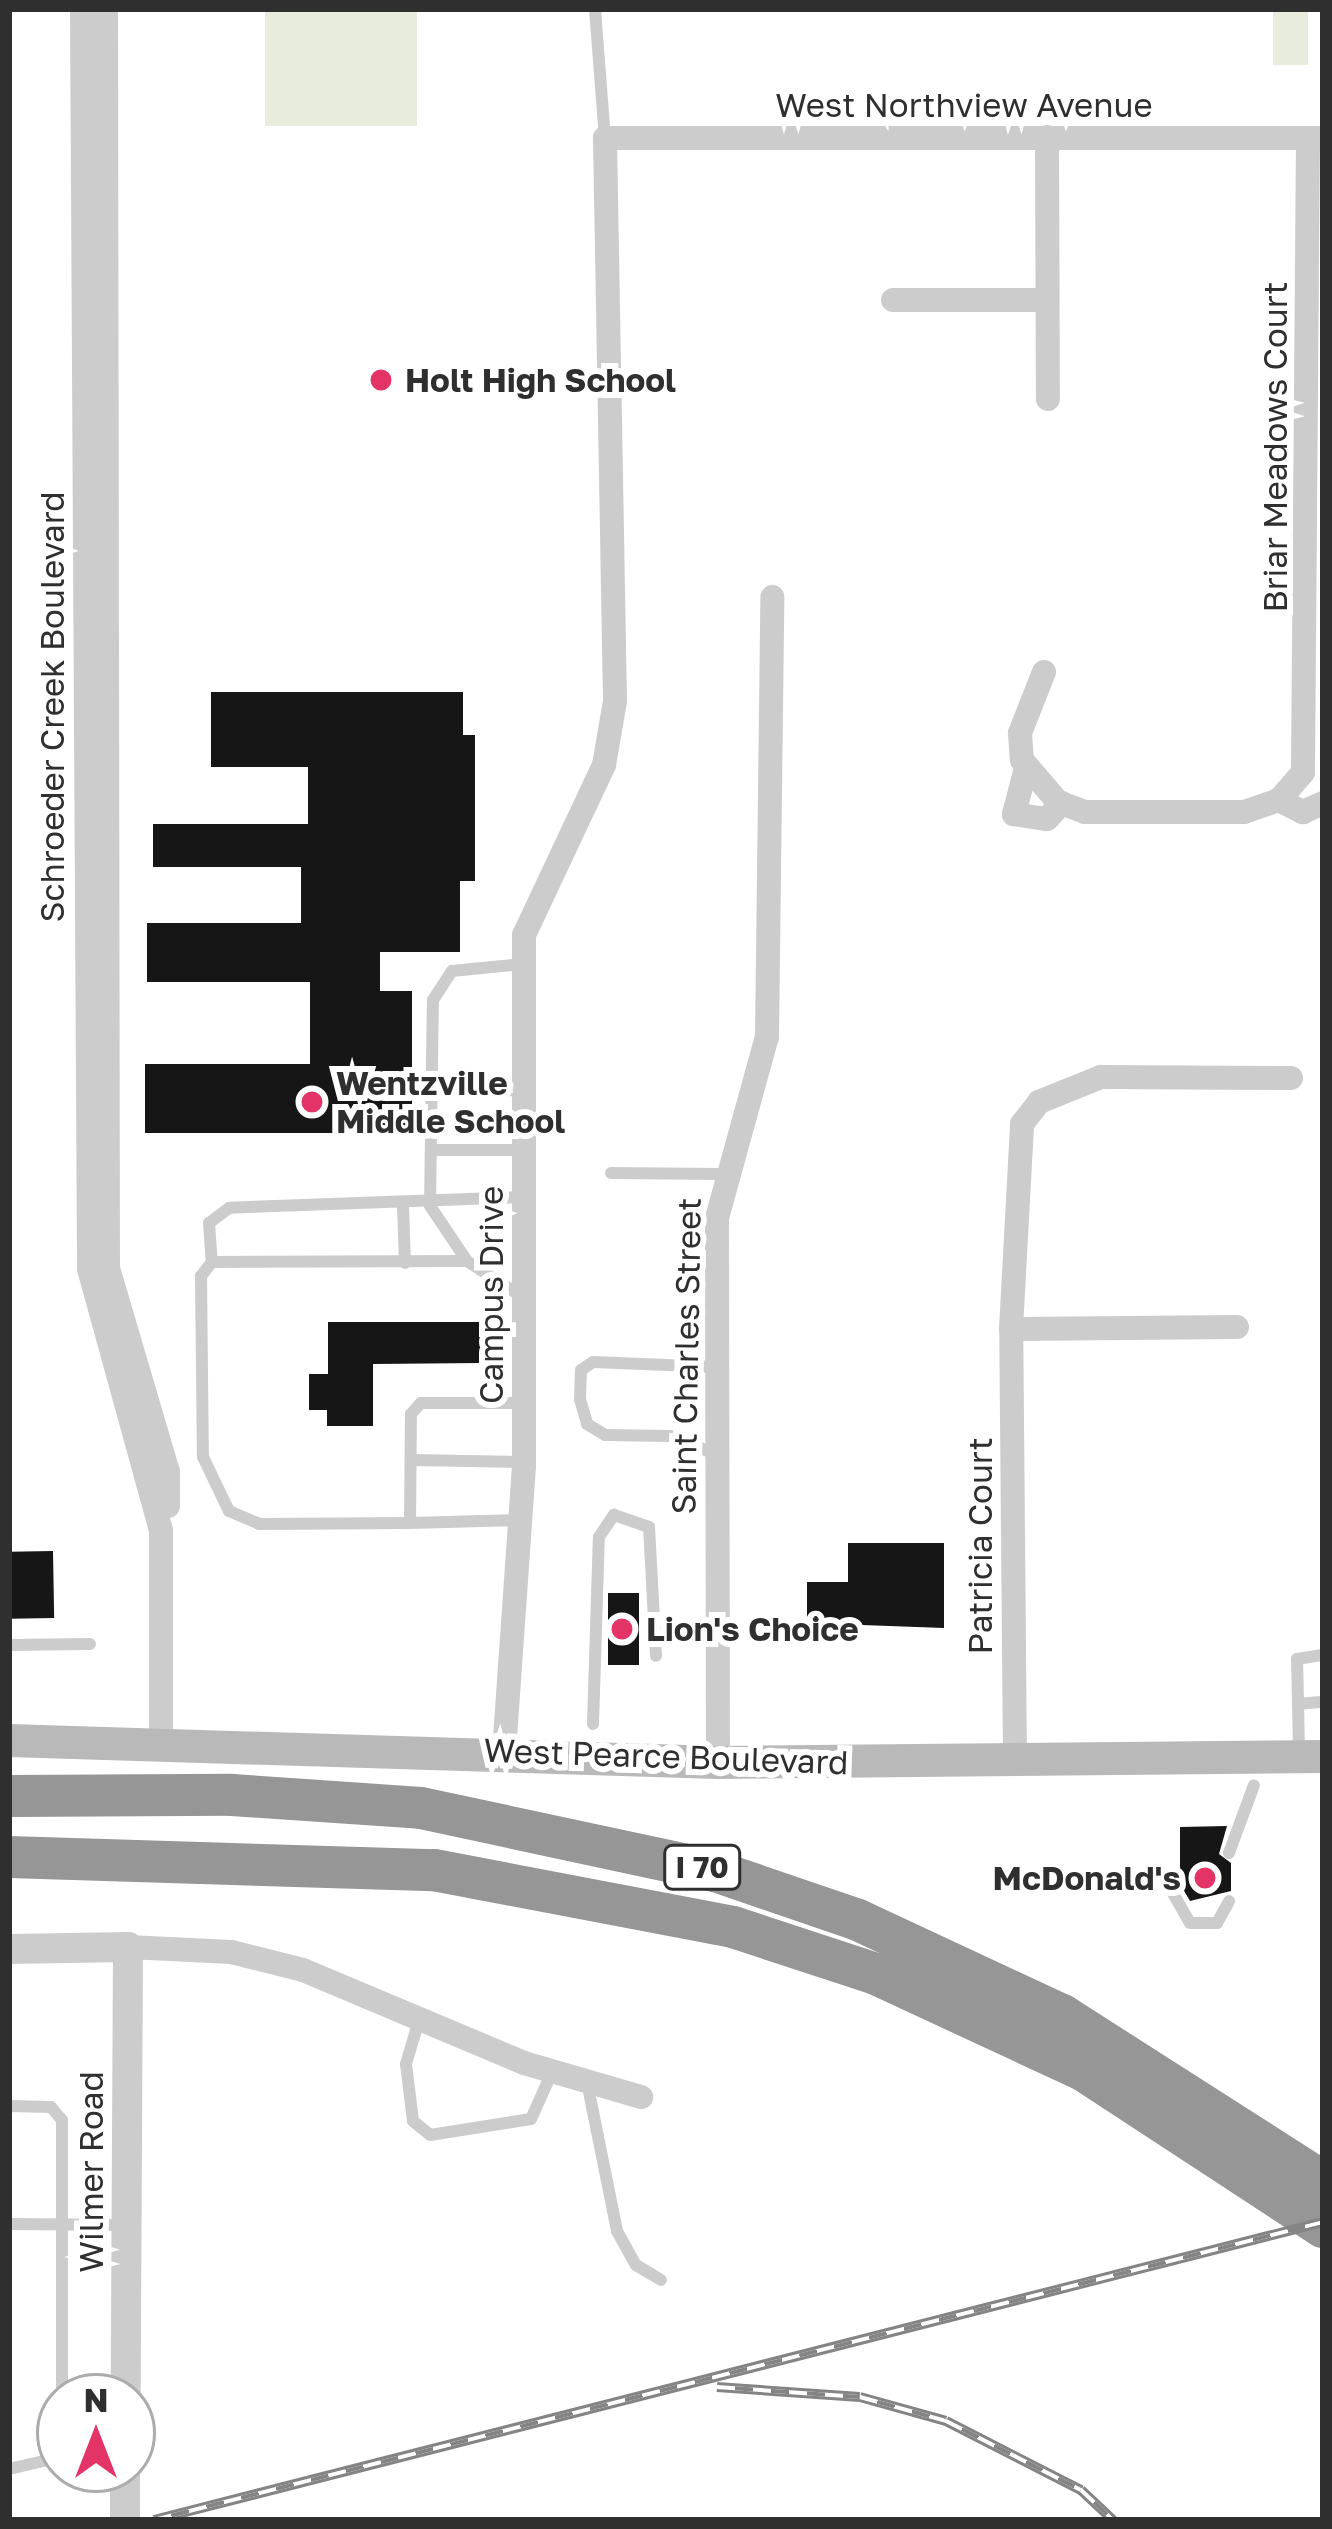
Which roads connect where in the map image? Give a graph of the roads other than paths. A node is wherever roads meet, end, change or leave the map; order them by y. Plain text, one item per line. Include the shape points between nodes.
1 (82, 9) edge
2 (106, 9) edge
3 (595, 9) edge
4 (1047, 137) junction
5 (605, 138) junction
6 (1316, 138) edge
7 (893, 300) dead end
8 (1047, 300) junction
9 (1048, 399) dead end
10 (772, 597) dead end
11 (1044, 672) dead end
12 (1314, 760) edge
13 (1026, 768) junction
14 (1279, 800) junction
15 (1323, 802) edge
16 (1062, 803) junction
17 (524, 964) junction
18 (1292, 1078) dead end
19 (524, 1090) junction
20 (432, 1091) junction
21 (431, 1150) junction
22 (524, 1150) junction
23 (611, 1173) dead end
24 (722, 1174) junction
25 (524, 1197) junction
26 (430, 1206) junction
27 (403, 1207) junction
28 (467, 1261) junction
29 (212, 1262) junction
30 (404, 1263) junction
31 (524, 1298) junction
32 (1237, 1327) dead end
33 (1011, 1328) junction
34 (718, 1367) junction
35 (135, 1395) junction
36 (524, 1403) junction
37 (718, 1455) junction
38 (411, 1460) junction
39 (524, 1462) junction
40 (520, 1520) junction
41 (410, 1522) junction
42 (90, 1644) dead end
43 (9, 1645) edge
44 (1323, 1654) edge
45 (656, 1656) dead end
46 (1323, 1702) edge
47 (1298, 1704) junction
48 (593, 1724) dead end
49 (161, 1738) junction
50 (9, 1740) edge
51 (504, 1752) junction
52 (1311, 1756) edge
53 (718, 1762) junction
54 (1015, 1762) junction
55 (1254, 1785) dead end
56 (9, 1796) edge
57 (1229, 1852) dead end
58 (9, 1857) edge
59 (1158, 1867) dead end
60 (1229, 1900) dead end
61 (128, 1947) junction
62 (9, 1949) edge
63 (419, 2020) junction
64 (551, 2072) junction
65 (588, 2087) junction
66 (640, 2097) dead end
67 (9, 2106) edge
68 (1323, 2182) edge
69 (9, 2224) edge
70 (62, 2224) junction
71 (127, 2224) junction
72 (1323, 2228) edge
73 (661, 2280) dead end
74 (62, 2373) edge
75 (126, 2373) edge

1 - 35 street, Schroeder Creek Boulevard via 87,1226 96,1310
2 - 35 street, Schroeder Creek Boulevard via 108,1268
3 - 5 lane
4 - 5 street, West Northview Avenue
4 - 6 street, West Northview Avenue
4 - 8 street
5 - 17 street, Campus Drive via 615,701 604,764 534,896
6 - 12 street, Briar Meadows Court
7 - 8 street
8 - 9 street
10 - 24 street, Saint Charles Street via 767,1036
11 - 13 street via 1020,734
12 - 14 street, Briar Meadows Court
13 - 16 street
13 - 16 street via 1014,814 1047,819
14 - 15 street via 1303,812
14 - 16 street via 1244,812 1085,812
17 - 19 street, Campus Drive
17 - 20 lane via 452,971 433,1000
18 - 33 street, Patricia Court via 1101,1077 1039,1102 1022,1124
19 - 20 lane
19 - 22 street, Campus Drive
20 - 21 lane
21 - 22 lane
21 - 26 lane
22 - 25 street, Campus Drive
23 - 24 lane
24 - 34 street, Saint Charles Street
25 - 26 lane
25 - 31 street, Campus Drive
26 - 27 lane
26 - 28 lane
27 - 29 lane via 229,1208 209,1223
27 - 30 lane
28 - 30 lane
28 - 31 lane
29 - 30 lane
29 - 41 lane via 201,1276 203,1457 229,1511 259,1524
31 - 36 street, Campus Drive
32 - 33 street
33 - 54 street, Patricia Court
34 - 37 street, Saint Charles Street
34 - 37 lane via 593,1362 581,1370 580,1399 587,1424 605,1435 670,1436
35 - 49 street, Schroeder Creek Boulevard via 168,1472
36 - 38 lane via 421,1403 411,1414
36 - 39 street, Campus Drive
37 - 53 street, Saint Charles Street
38 - 39 lane
38 - 41 lane
39 - 40 street, Campus Drive
40 - 41 lane
40 - 51 street, Campus Drive
42 - 43 lane
44 - 47 lane via 1298,1659
45 - 48 lane via 650,1527 614,1515 599,1538
46 - 47 lane
47 - 52 lane
49 - 50 main road, West Pearce Boulevard
49 - 51 main road, West Pearce Boulevard
51 - 53 main road, West Pearce Boulevard
52 - 54 main road, West Pearce Boulevard
53 - 54 main road, West Pearce Boulevard
55 - 57 lane
56 - 68 highway, I 70 via 232,1795 421,1808 715,1870 858,1920 1062,2015
58 - 72 highway, I 70 via 434,1870 733,1927 876,1974 1083,2070
59 - 60 lane via 1190,1923 1217,1923
61 - 62 street
61 - 63 street via 231,1952 303,1970
61 - 71 street, Wilmer Road
63 - 64 street
63 - 64 lane via 406,2064 412,2121 430,2134 531,2119
64 - 65 street
65 - 66 street
65 - 73 lane via 617,2231 636,2265
67 - 70 lane via 51,2107 62,2120
69 - 70 lane
70 - 71 lane
70 - 74 lane
71 - 75 street, Wilmer Road

